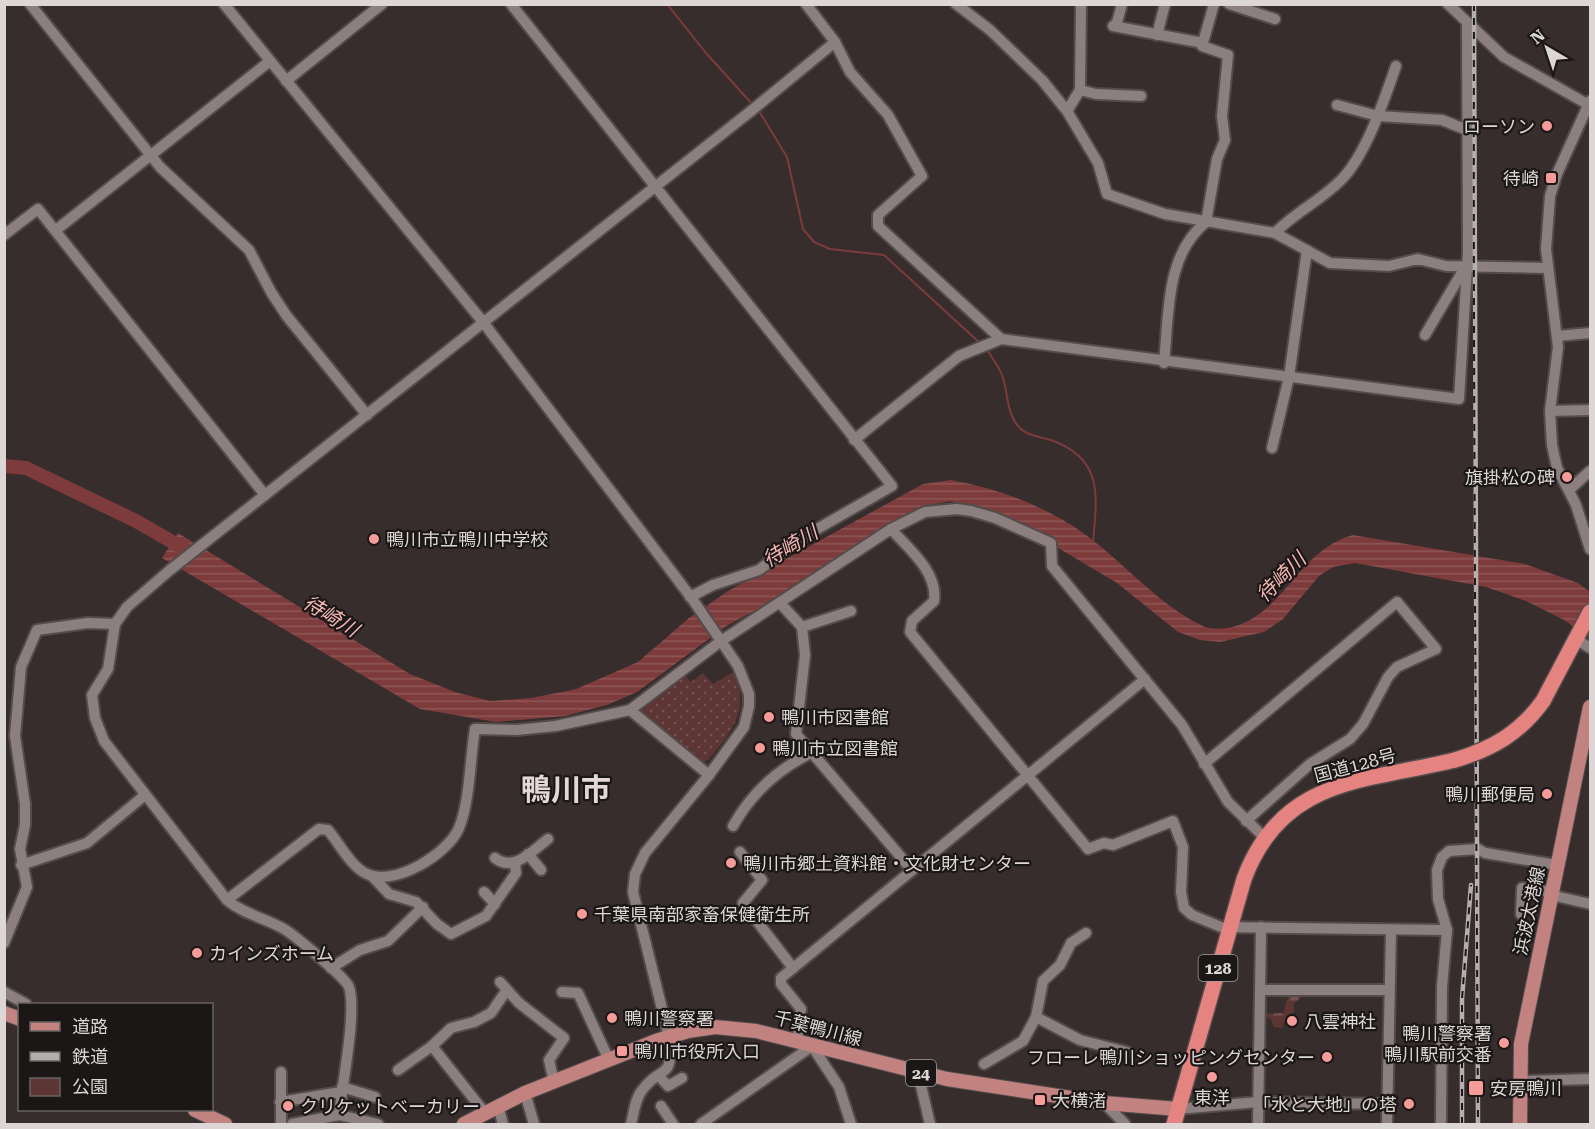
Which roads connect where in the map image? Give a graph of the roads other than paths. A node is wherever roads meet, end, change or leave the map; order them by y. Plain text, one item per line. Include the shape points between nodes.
1 (30, 4) edge
2 (224, 4) edge
3 (382, 4) edge
4 (511, 4) edge
5 (957, 4) edge
6 (1081, 4) edge
7 (1122, 4) edge
8 (1165, 4) edge
9 (1214, 4) edge
10 (1229, 4) edge
11 (1448, 4) edge
12 (812, 7) edge
13 (1275, 19) dead end
14 (1467, 24) junction
15 (1157, 35) junction
16 (835, 42) junction
17 (1203, 43) junction
18 (270, 61) junction
19 (1396, 66) dead end
20 (286, 81) junction
21 (1080, 90) junction
22 (1141, 96) dead end
23 (1590, 103) edge
24 (1337, 105) dead end
25 (1067, 111) junction
26 (1378, 116) junction
27 (1467, 130) junction
28 (150, 156) junction
29 (656, 187) junction
30 (1206, 222) junction
31 (56, 231) junction
32 (1275, 233) junction
33 (4, 235) edge
34 (1307, 250) junction
35 (1466, 266) junction
36 (1546, 268) junction
37 (483, 322) junction
38 (1590, 333) edge
39 (1425, 335) dead end
40 (1557, 336) junction
41 (998, 342) junction
42 (1164, 363) junction
43 (1289, 377) junction
44 (1590, 410) edge
45 (1550, 411) junction
46 (367, 415) junction
47 (854, 441) junction
48 (1272, 448) dead end
49 (1590, 471) edge
50 (1569, 490) junction
51 (265, 495) junction
52 (891, 529) junction
53 (1590, 549) edge
54 (691, 599) junction
55 (780, 603) junction
56 (851, 611) dead end
57 (1590, 612) edge
58 (115, 624) junction
59 (802, 627) junction
60 (1578, 636) junction
61 (721, 640) junction
62 (1590, 648) edge
63 (1145, 679) junction
64 (1590, 707) edge
65 (630, 710) junction
66 (4, 721) edge
67 (16, 724) junction
68 (811, 753) junction
69 (1204, 764) junction
70 (1029, 774) junction
71 (709, 775) junction
72 (145, 795) junction
73 (1246, 821) junction
74 (733, 826) dead end
75 (1265, 837) junction
76 (548, 838) dead end
77 (740, 852) dead end
78 (528, 855) junction
79 (495, 858) dead end
80 (515, 863) junction
81 (21, 865) junction
82 (1557, 865) junction
83 (541, 870) dead end
84 (912, 870) junction
85 (372, 876) junction
86 (484, 892) dead end
87 (1551, 893) junction
88 (227, 900) junction
89 (495, 904) junction
90 (1590, 904) edge
91 (423, 907) junction
92 (1521, 914) dead end
93 (8, 921) edge
94 (1261, 927) junction
95 (1229, 928) junction
96 (1391, 930) junction
97 (1447, 930) junction
98 (1086, 933) dead end
99 (4, 943) edge
100 (331, 968) junction
101 (793, 968) junction
102 (1260, 990) junction
103 (1389, 990) junction
104 (4, 992) edge
105 (562, 992) dead end
106 (23, 1003) edge
107 (1036, 1017) junction
108 (669, 1036) junction
109 (797, 1043) junction
110 (432, 1046) junction
111 (812, 1047) junction
112 (1127, 1052) dead end
113 (609, 1060) junction
114 (984, 1064) dead end
115 (398, 1070) dead end
116 (281, 1072) dead end
117 (918, 1072) junction
118 (659, 1076) junction
119 (682, 1078) dead end
120 (1585, 1079) edge
121 (1520, 1081) junction
122 (554, 1082) junction
123 (342, 1089) junction
124 (1590, 1090) edge
125 (525, 1093) junction
126 (375, 1097) dead end
127 (280, 1102) junction
128 (1258, 1102) junction
129 (1104, 1103) junction
130 (1388, 1104) junction
131 (498, 1106) junction
132 (661, 1106) dead end
133 (1178, 1109) junction
134 (197, 1111) edge
135 (339, 1115) junction
136 (475, 1120) edge
137 (1118, 1122) edge
138 (225, 1125) edge
139 (281, 1125) edge
140 (292, 1125) edge
141 (378, 1125) edge
142 (504, 1125) edge
143 (534, 1125) edge
144 (631, 1125) edge
145 (673, 1125) edge
146 (700, 1125) edge
147 (851, 1125) edge
148 (930, 1125) edge
149 (1174, 1125) edge
150 (1258, 1125) edge
151 (1387, 1125) edge
152 (1441, 1125) edge
153 (1520, 1125) edge

1 - 28 street
2 - 18 street
3 - 20 street
4 - 29 street
5 - 25 street via 1042,80
6 - 21 street
7 - 15 street via 1114,26
8 - 15 street
9 - 17 street
10 - 13 street
11 - 14 street
12 - 16 street
14 - 23 street via 1503,57
14 - 27 street
15 - 17 street
16 - 29 street
16 - 41 street via 850,72 888,115 922,176 878,215 878,226
17 - 30 street via 1202,46 1228,55 1222,116 1225,140 1217,159
18 - 20 street
18 - 28 street
19 - 26 street
20 - 37 street
21 - 22 street
21 - 25 street
23 - 36 street via 1550,196
24 - 26 street
25 - 30 street via 1098,163 1107,194 1165,214
26 - 27 street via 1442,120
26 - 32 street via 1341,180
27 - 35 street
28 - 31 street
28 - 46 street via 249,250 286,315
29 - 37 street
29 - 47 street
30 - 32 street
30 - 42 street via 1181,254 1173,276
31 - 33 street via 38,209
31 - 51 street
32 - 34 street
34 - 35 street via 1336,263 1389,266 1418,259
34 - 43 street
35 - 36 street
35 - 39 street
35 - 43 street via 1459,399
36 - 40 street
37 - 46 street
37 - 54 street
38 - 40 street
40 - 45 street
41 - 42 street
41 - 47 street via 959,356
42 - 43 street
43 - 48 street
44 - 45 street
45 - 50 street via 1555,462
46 - 51 street
47 - 54 street via 892,486 798,540 759,570 713,585
49 - 50 street
50 - 53 street
51 - 58 street via 170,570 127,607
52 - 55 street
52 - 63 street via 925,512 957,509 995,518 1050,543 1052,566
52 - 70 street via 934,583 934,602 912,621 910,632
54 - 61 street
55 - 59 street
55 - 61 street
56 - 59 street
57 - 60 highway, 国道128号 / 128
58 - 67 street via 88,623 36,630 21,668
58 - 72 street via 108,669 92,695 95,718 104,741
59 - 68 street via 805,655 795,729
60 - 62 street
60 - 75 highway, 国道128号 / 128, bridge via 1543,700 1526,722 1505,739 1455,760 1327,789 1294,808
61 - 65 street
61 - 71 street via 744,679 750,706 738,737
63 - 69 street via 1182,725
63 - 70 street
64 - 82 main road, 浜波太港線
65 - 71 street
65 - 85 street via 556,726 475,729 455,836 422,865
66 - 67 street
67 - 81 street via 16,752 25,804
68 - 74 street via 792,762 747,802
68 - 84 street
69 - 73 street via 1228,802
69 - 73 street via 1397,602 1436,648 1397,667 1350,739 1310,764
70 - 84 street
70 - 95 street via 1088,849 1113,844 1173,821 1183,847 1184,908 1192,915
71 - 108 street via 642,857 633,881 639,921
72 - 81 street via 87,843
72 - 88 street
73 - 75 street
75 - 95 highway, 国道128号 / 128 via 1250,863
76 - 78 street
77 - 101 street via 762,880 743,903
78 - 80 street
78 - 83 street
79 - 80 street via 501,863
80 - 89 street via 516,873
81 - 93 street via 27,887
82 - 87 main road, 浜波太港線
82 - 97 street via 1478,849 1449,851 1442,856 1437,870 1438,899
84 - 101 street
85 - 88 street via 361,871 328,830 319,829
85 - 91 street via 389,894 413,899
86 - 89 street
87 - 90 street
87 - 92 street via 1522,888
87 - 121 main road, 浜波太港線 via 1521,1044
88 - 100 street via 236,908 284,929
89 - 91 street via 486,916 451,934
91 - 100 street via 388,941 360,950
93 - 99 street
94 - 95 street
94 - 96 street
94 - 102 street
95 - 133 highway, 国道128号 / 128
96 - 97 street
96 - 103 street
97 - 152 street via 1442,987
98 - 107 street via 1071,943 1060,965 1043,981
100 - 123 street via 350,988
101 - 109 street via 781,978 781,984 801,1009
102 - 103 street
102 - 128 street
103 - 130 street
104 - 106 street
105 - 113 street via 578,993
107 - 112 street via 1080,1040
107 - 114 street via 1023,1041
108 - 109 main road, 千葉鴨川線 / 24 via 723,1027 756,1031
108 - 113 main road, 千葉鴨川線 / 24
108 - 118 street via 671,1065
109 - 111 main road, 千葉鴨川線 / 24
110 - 115 street
110 - 122 street via 451,1028 491,1013 503,986 564,1038 549,1060
110 - 136 street
111 - 117 main road, 千葉鴨川線 / 24
111 - 146 street
111 - 147 street via 839,1087
113 - 122 main road, 千葉鴨川線 / 24
116 - 127 street
117 - 129 main road, 千葉鴨川線 / 24
117 - 148 street
118 - 119 street via 668,1086
118 - 144 street via 639,1094
120 - 121 street
120 - 124 street
121 - 153 main road, 浜波太港線
122 - 125 main road, 千葉鴨川線 / 24
123 - 126 street
123 - 127 street
123 - 135 street
125 - 131 main road, 千葉鴨川線 / 24
125 - 143 street
127 - 139 street
128 - 130 street
128 - 133 street
128 - 150 street
129 - 133 main road, 千葉鴨川線 / 24
129 - 137 street
130 - 151 street
131 - 136 main road, 千葉鴨川線 / 24
131 - 142 street
132 - 145 street
133 - 149 highway, 国道128号 / 128
134 - 138 main road
135 - 140 street
135 - 141 street

